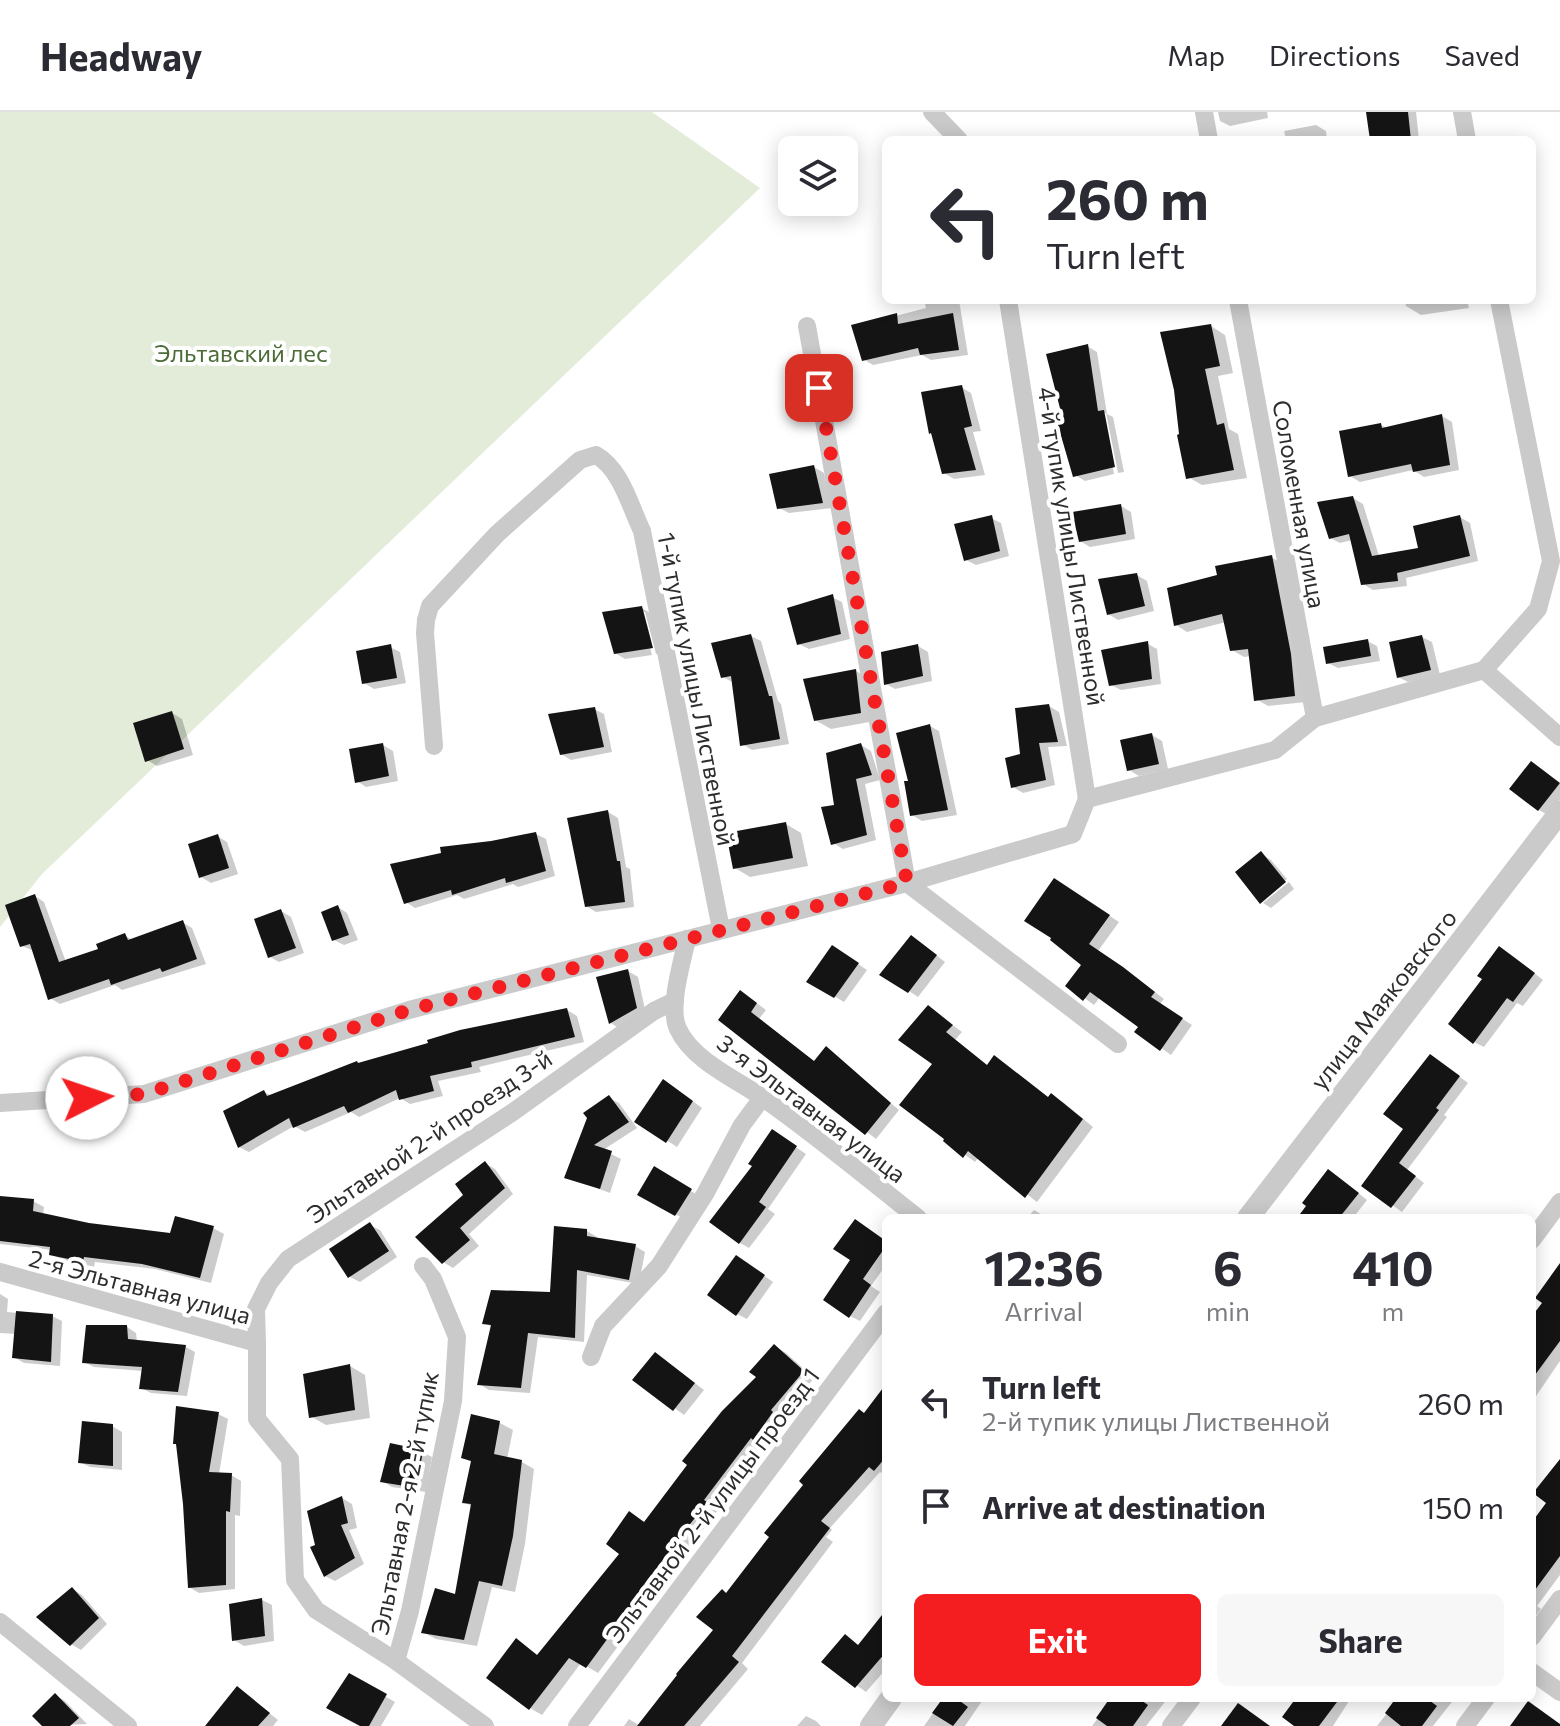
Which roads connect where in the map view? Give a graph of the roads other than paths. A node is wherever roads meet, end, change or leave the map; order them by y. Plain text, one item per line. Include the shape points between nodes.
1 (932, 112) edge
2 (1204, 112) edge
3 (1462, 112) edge
4 (955, 136) edge
5 (1208, 136) edge
6 (1466, 136) edge
7 (1009, 304) edge
8 (1239, 304) edge
9 (1500, 304) edge
10 (807, 326) dead end
11 (1484, 670) junction
12 (1315, 718) junction
13 (1560, 737) edge
14 (434, 746) dead end
15 (1087, 799) junction
16 (1560, 812) edge
17 (907, 883) junction
18 (721, 929) junction
19 (687, 939) junction
20 (675, 1001) junction
21 (1118, 1044) dead end
22 (762, 1098) junction
23 (0, 1103) edge
24 (1560, 1202) edge
25 (913, 1214) edge
26 (1251, 1214) edge
27 (1536, 1235) edge
28 (423, 1266) dead end
29 (0, 1272) edge
30 (882, 1318) edge
31 (257, 1343) junction
32 (591, 1357) dead end
33 (1560, 1599) edge
34 (0, 1622) edge
35 (1536, 1632) edge
36 (396, 1661) junction
37 (1536, 1675) edge
38 (1560, 1692) edge
39 (888, 1702) edge
40 (1189, 1702) edge
41 (1483, 1702) edge
42 (128, 1726) edge
43 (485, 1726) edge
44 (577, 1726) edge
45 (871, 1726) edge
46 (1171, 1726) edge
47 (1465, 1726) edge

1 - 4 street
2 - 5 street
3 - 6 street
7 - 15 street, 4-й тупик улицы Лиственной
8 - 12 street, Соломенная улица
9 - 11 street via 1551,561 1538,609
10 - 17 street
11 - 12 street
11 - 13 street
12 - 15 street via 1275,750
14 - 18 street, 1-й тупик улицы Лиственной via 425,633 430,606 497,534 580,460 596,455 607,461 642,531
15 - 17 street via 1073,834
16 - 26 street, улица Маяковского
17 - 18 street
17 - 21 street
18 - 19 street
19 - 20 street, 3-я Эльтавная улица
19 - 23 street via 409,1010 144,1094
20 - 22 street, 3-я Эльтавная улица via 677,1028 692,1047 719,1072
20 - 31 street, Эльтавной 2-й проезд 3-й via 288,1259 256,1309
22 - 25 street, 3-я Эльтавная улица
22 - 32 street via 659,1266 603,1326
24 - 27 street
28 - 36 street, Эльтавная 2-я 2-й тупик via 457,1337 453,1401
29 - 31 street, 2-я Эльтавная улица
30 - 44 street, Эльтавной 2-й улицы проезд 1
31 - 36 street, 2-я Эльтавная улица via 257,1419 290,1459 295,1580 316,1610
33 - 35 street
34 - 42 street
36 - 43 street, 2-я Эльтавная улица
37 - 38 street
39 - 45 street
40 - 46 street
41 - 47 street

